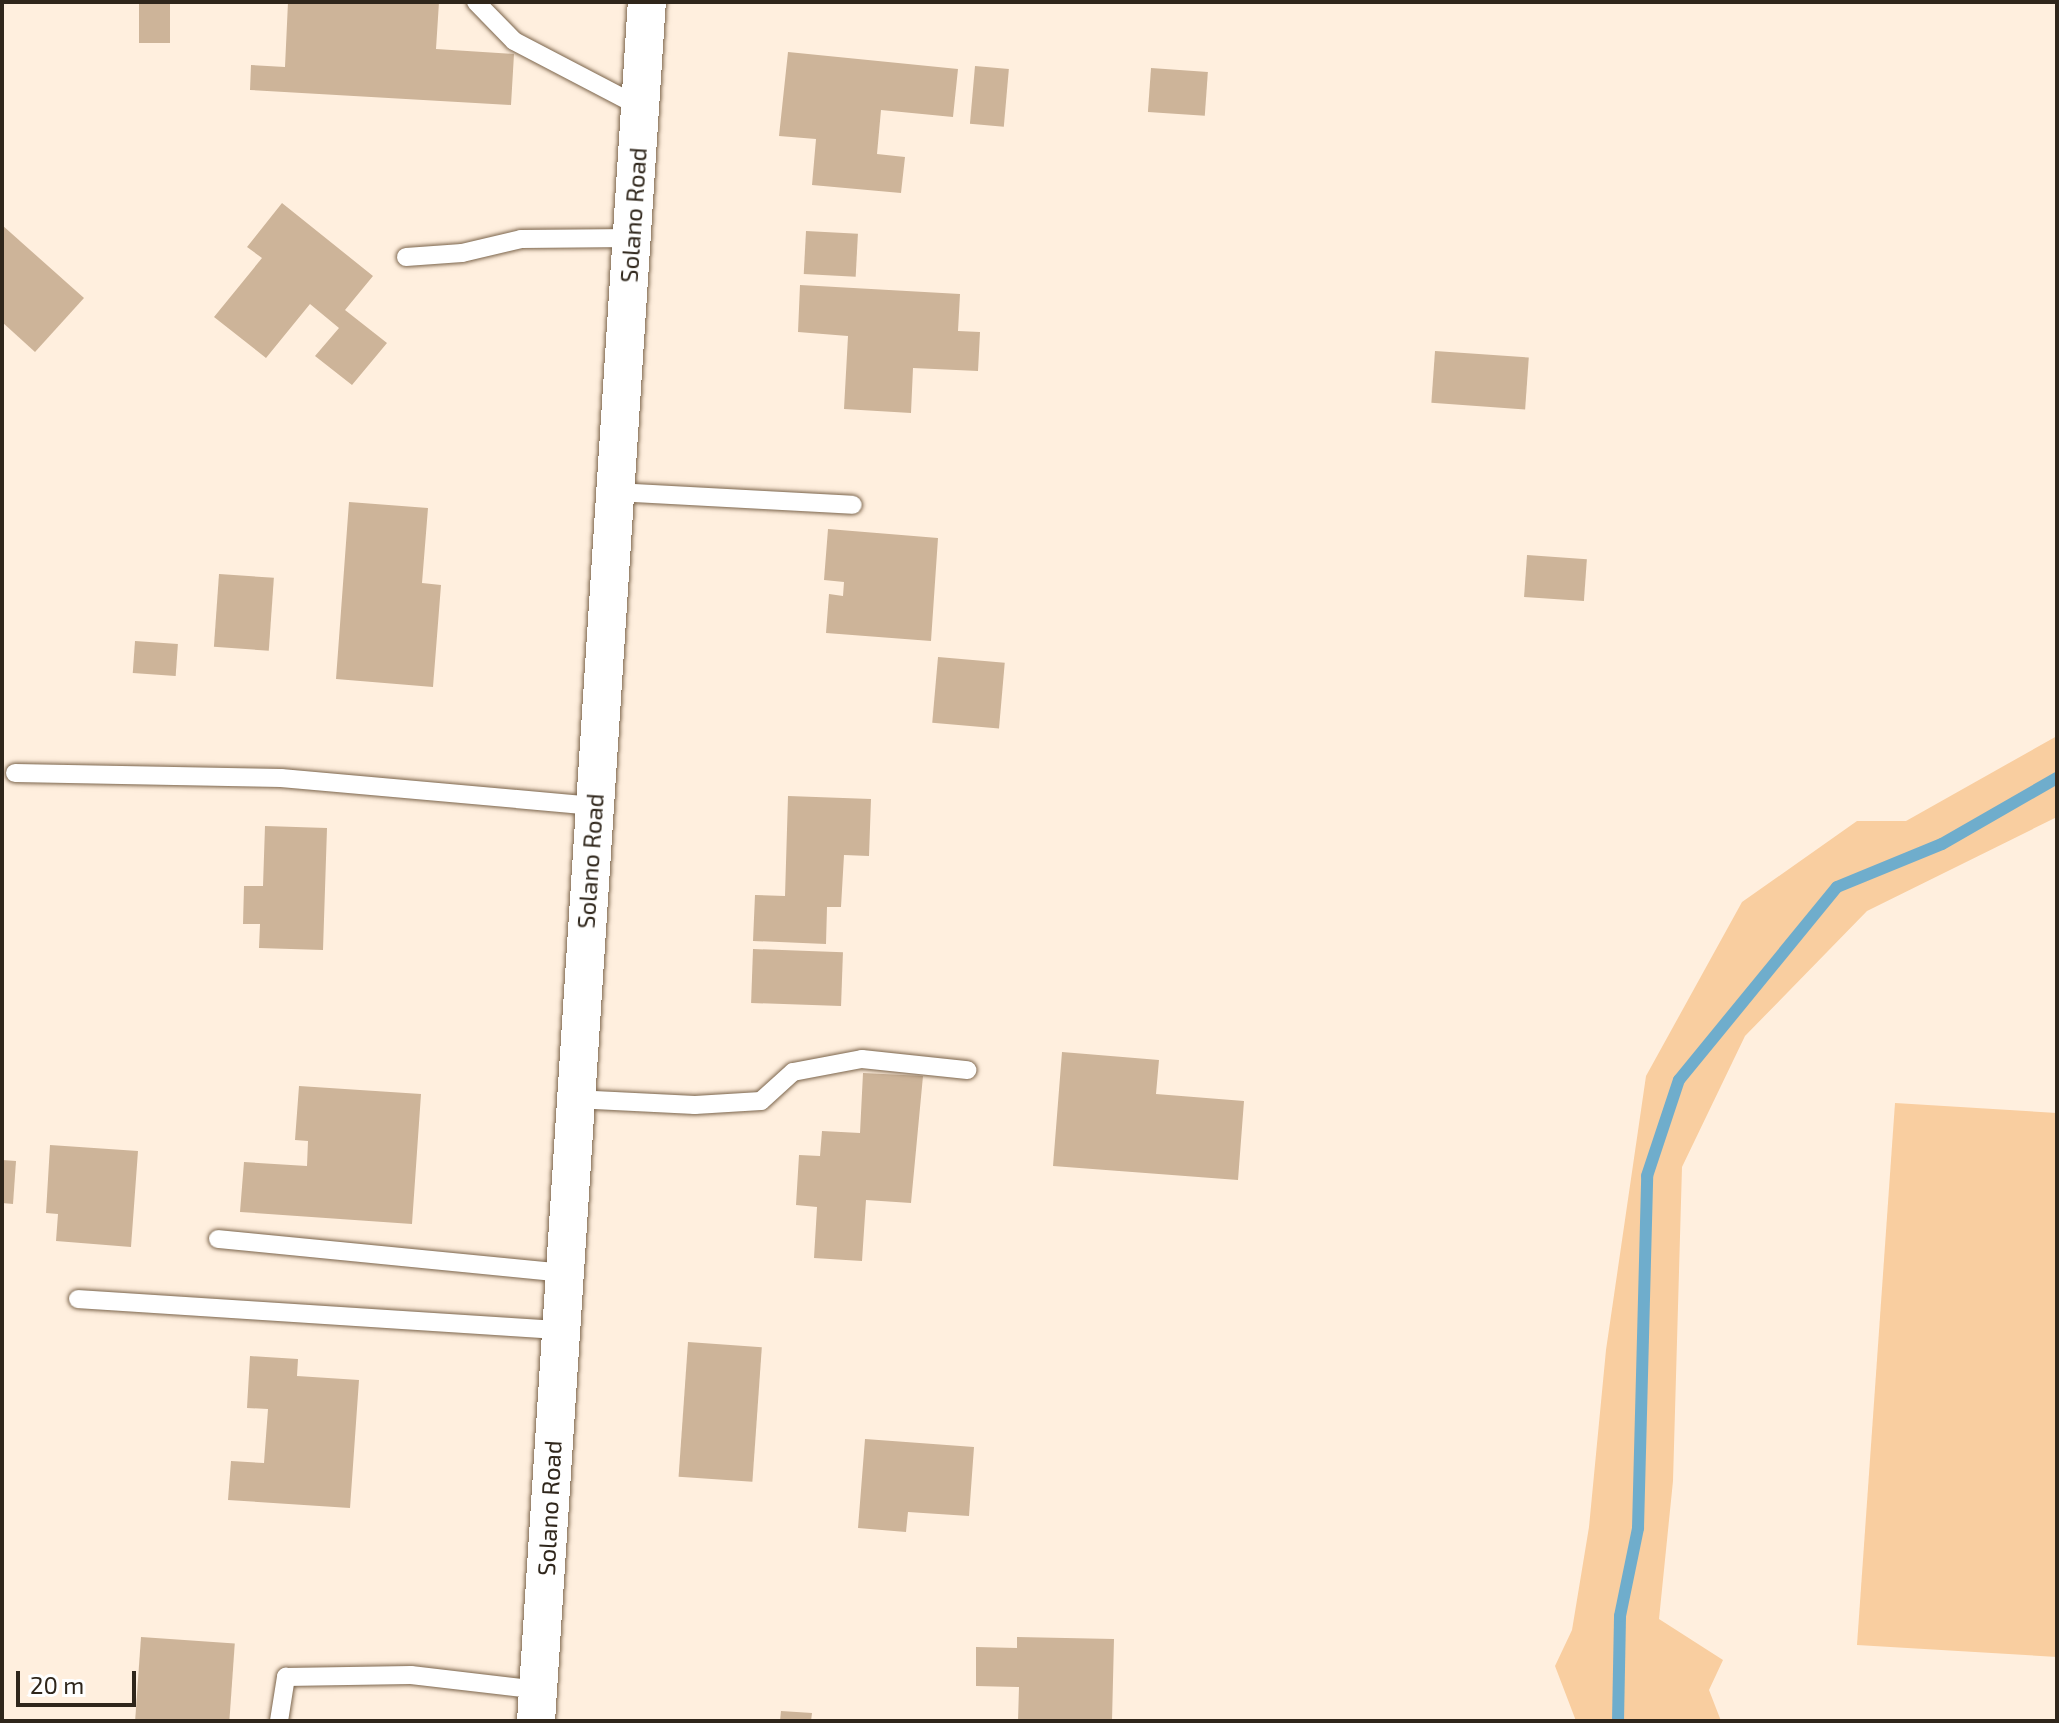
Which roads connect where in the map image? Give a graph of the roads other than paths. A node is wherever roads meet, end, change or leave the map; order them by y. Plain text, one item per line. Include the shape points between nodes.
1 (476, 2) edge
2 (647, 2) edge
3 (640, 107) junction
4 (632, 238) junction
5 (406, 257) dead end
6 (615, 492) junction
7 (853, 505) dead end
8 (15, 773) dead end
9 (594, 806) junction
10 (967, 1070) dead end
11 (574, 1099) junction
12 (218, 1239) dead end
13 (563, 1273) junction
14 (78, 1299) dead end
15 (560, 1330) junction
16 (537, 1706) edge
17 (279, 1721) edge

1 - 3 lane via 514,41
2 - 3 street, Solano Road
3 - 4 street, Solano Road
4 - 5 lane via 521,239 462,253
4 - 6 street, Solano Road
6 - 7 lane
6 - 9 street, Solano Road
8 - 9 lane via 281,778
9 - 11 street, Solano Road
10 - 11 lane via 862,1059 793,1072 761,1101 695,1105
11 - 13 street, Solano Road
12 - 13 lane
13 - 15 street, Solano Road
14 - 15 lane
15 - 16 street, Solano Road
16 - 17 lane via 411,1675 286,1677

